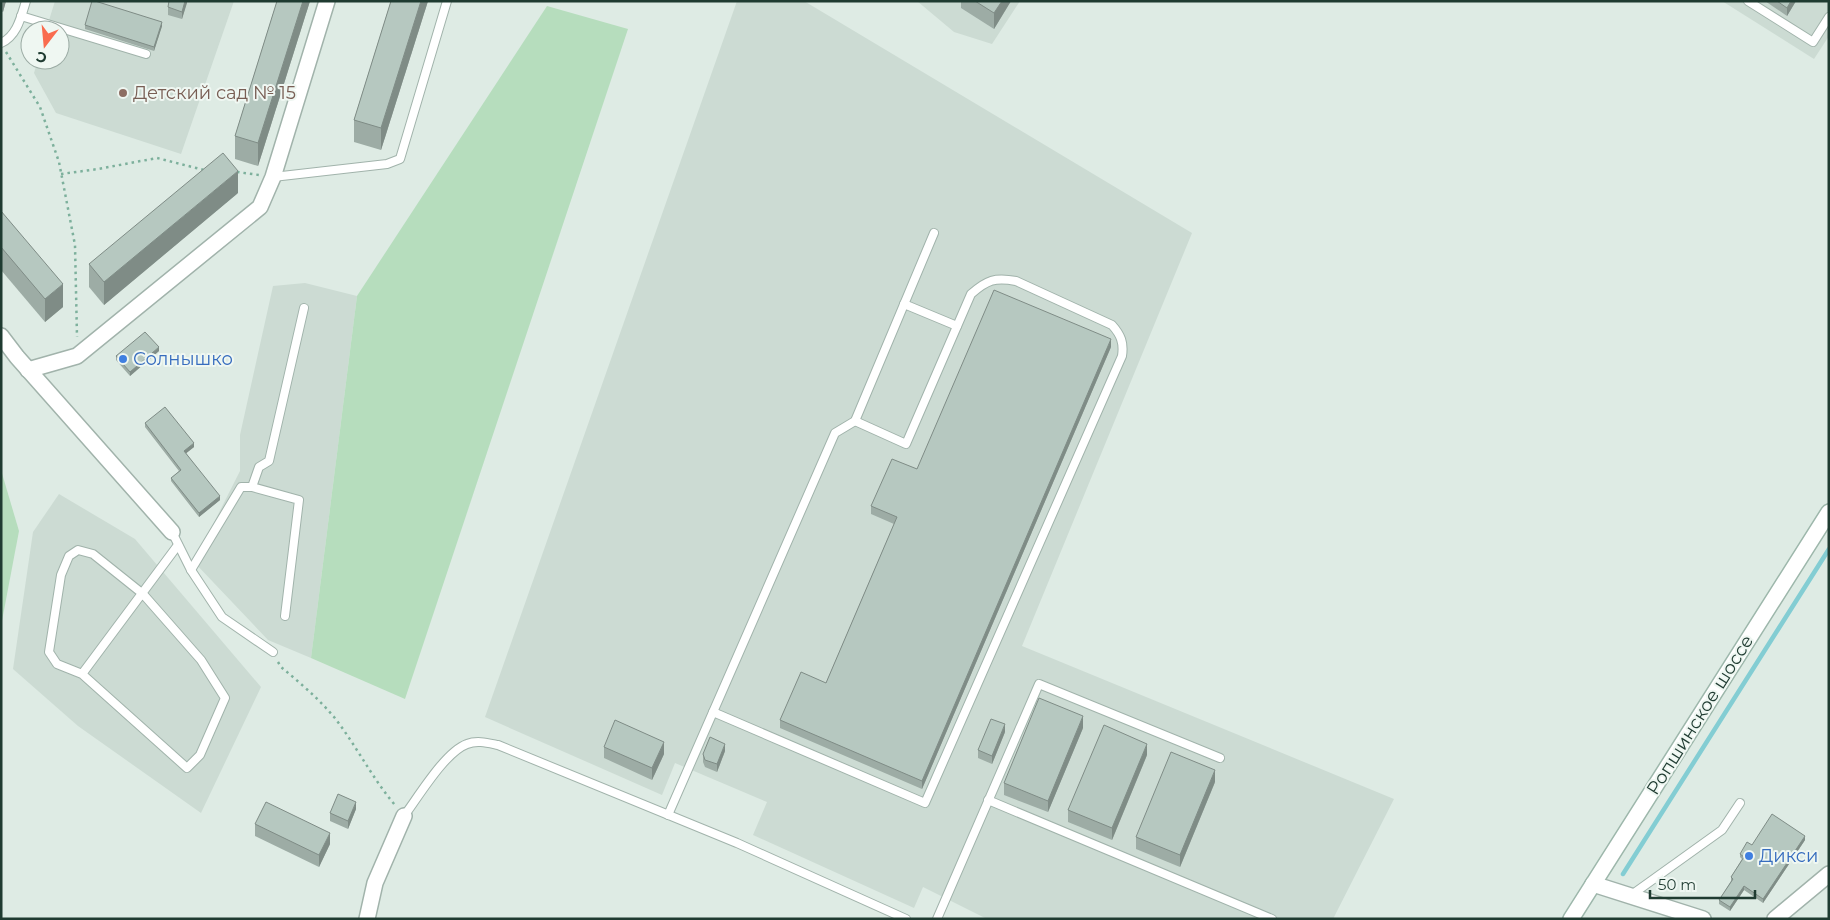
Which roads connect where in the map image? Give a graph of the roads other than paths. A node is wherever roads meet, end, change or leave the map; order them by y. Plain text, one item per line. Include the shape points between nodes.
1 (26, 1) edge
2 (327, 1) edge
3 (447, 1) edge
4 (1748, 1) edge
5 (21, 16) junction
6 (1829, 17) edge
7 (1, 44) edge
8 (146, 54) dead end
9 (272, 177) junction
10 (934, 233) dead end
11 (904, 304) junction
12 (304, 308) dead end
13 (957, 326) junction
14 (1, 336) edge
15 (28, 370) junction
16 (855, 422) junction
17 (252, 487) junction
18 (1829, 512) edge
19 (175, 538) junction
20 (191, 570) junction
21 (143, 594) junction
22 (285, 616) dead end
23 (273, 652) road end
24 (82, 674) junction
25 (713, 712) junction
26 (1220, 758) dead end
27 (988, 800) junction
28 (1740, 803) dead end
29 (668, 815) junction
30 (404, 816) joint
31 (1829, 874) edge
32 (1593, 884) junction
33 (1822, 887) edge
34 (1630, 896) junction
35 (367, 919) edge
36 (906, 919) edge
37 (937, 919) edge
38 (1272, 919) edge
39 (1571, 919) edge
40 (1704, 919) edge
41 (1775, 919) edge

1 - 5 lane
2 - 9 street
3 - 9 lane via 400,159 387,164
4 - 6 lane via 1813,42
5 - 7 lane via 18,26
5 - 8 lane
9 - 15 street via 260,207 77,356
10 - 11 lane
11 - 13 lane
11 - 16 lane
12 - 17 lane via 269,461 258,467
13 - 16 lane via 906,444
13 - 25 lane via 971,294 992,280 1003,279 1016,281 1112,325 1118,331 1123,347 1122,356 925,803
14 - 15 street
15 - 19 street
16 - 25 lane via 835,433
17 - 20 lane via 241,487
17 - 22 lane via 300,500
18 - 32 street, Ропшинское шоссе
19 - 20 lane
19 - 21 lane
20 - 23 lane via 222,617
21 - 24 lane
21 - 24 lane via 93,554 78,550 69,556 61,575 49,652 57,664
21 - 24 lane via 202,660 226,698 200,755 187,768
25 - 29 lane
26 - 27 lane via 1038,684
27 - 37 lane
27 - 38 lane
28 - 34 lane via 1722,830
29 - 30 lane via 498,745 483,742 468,743 447,759
29 - 36 lane
30 - 35 street via 375,883
31 - 33 street
32 - 34 street
32 - 39 street, Ропшинское шоссе
33 - 41 street
34 - 40 street

